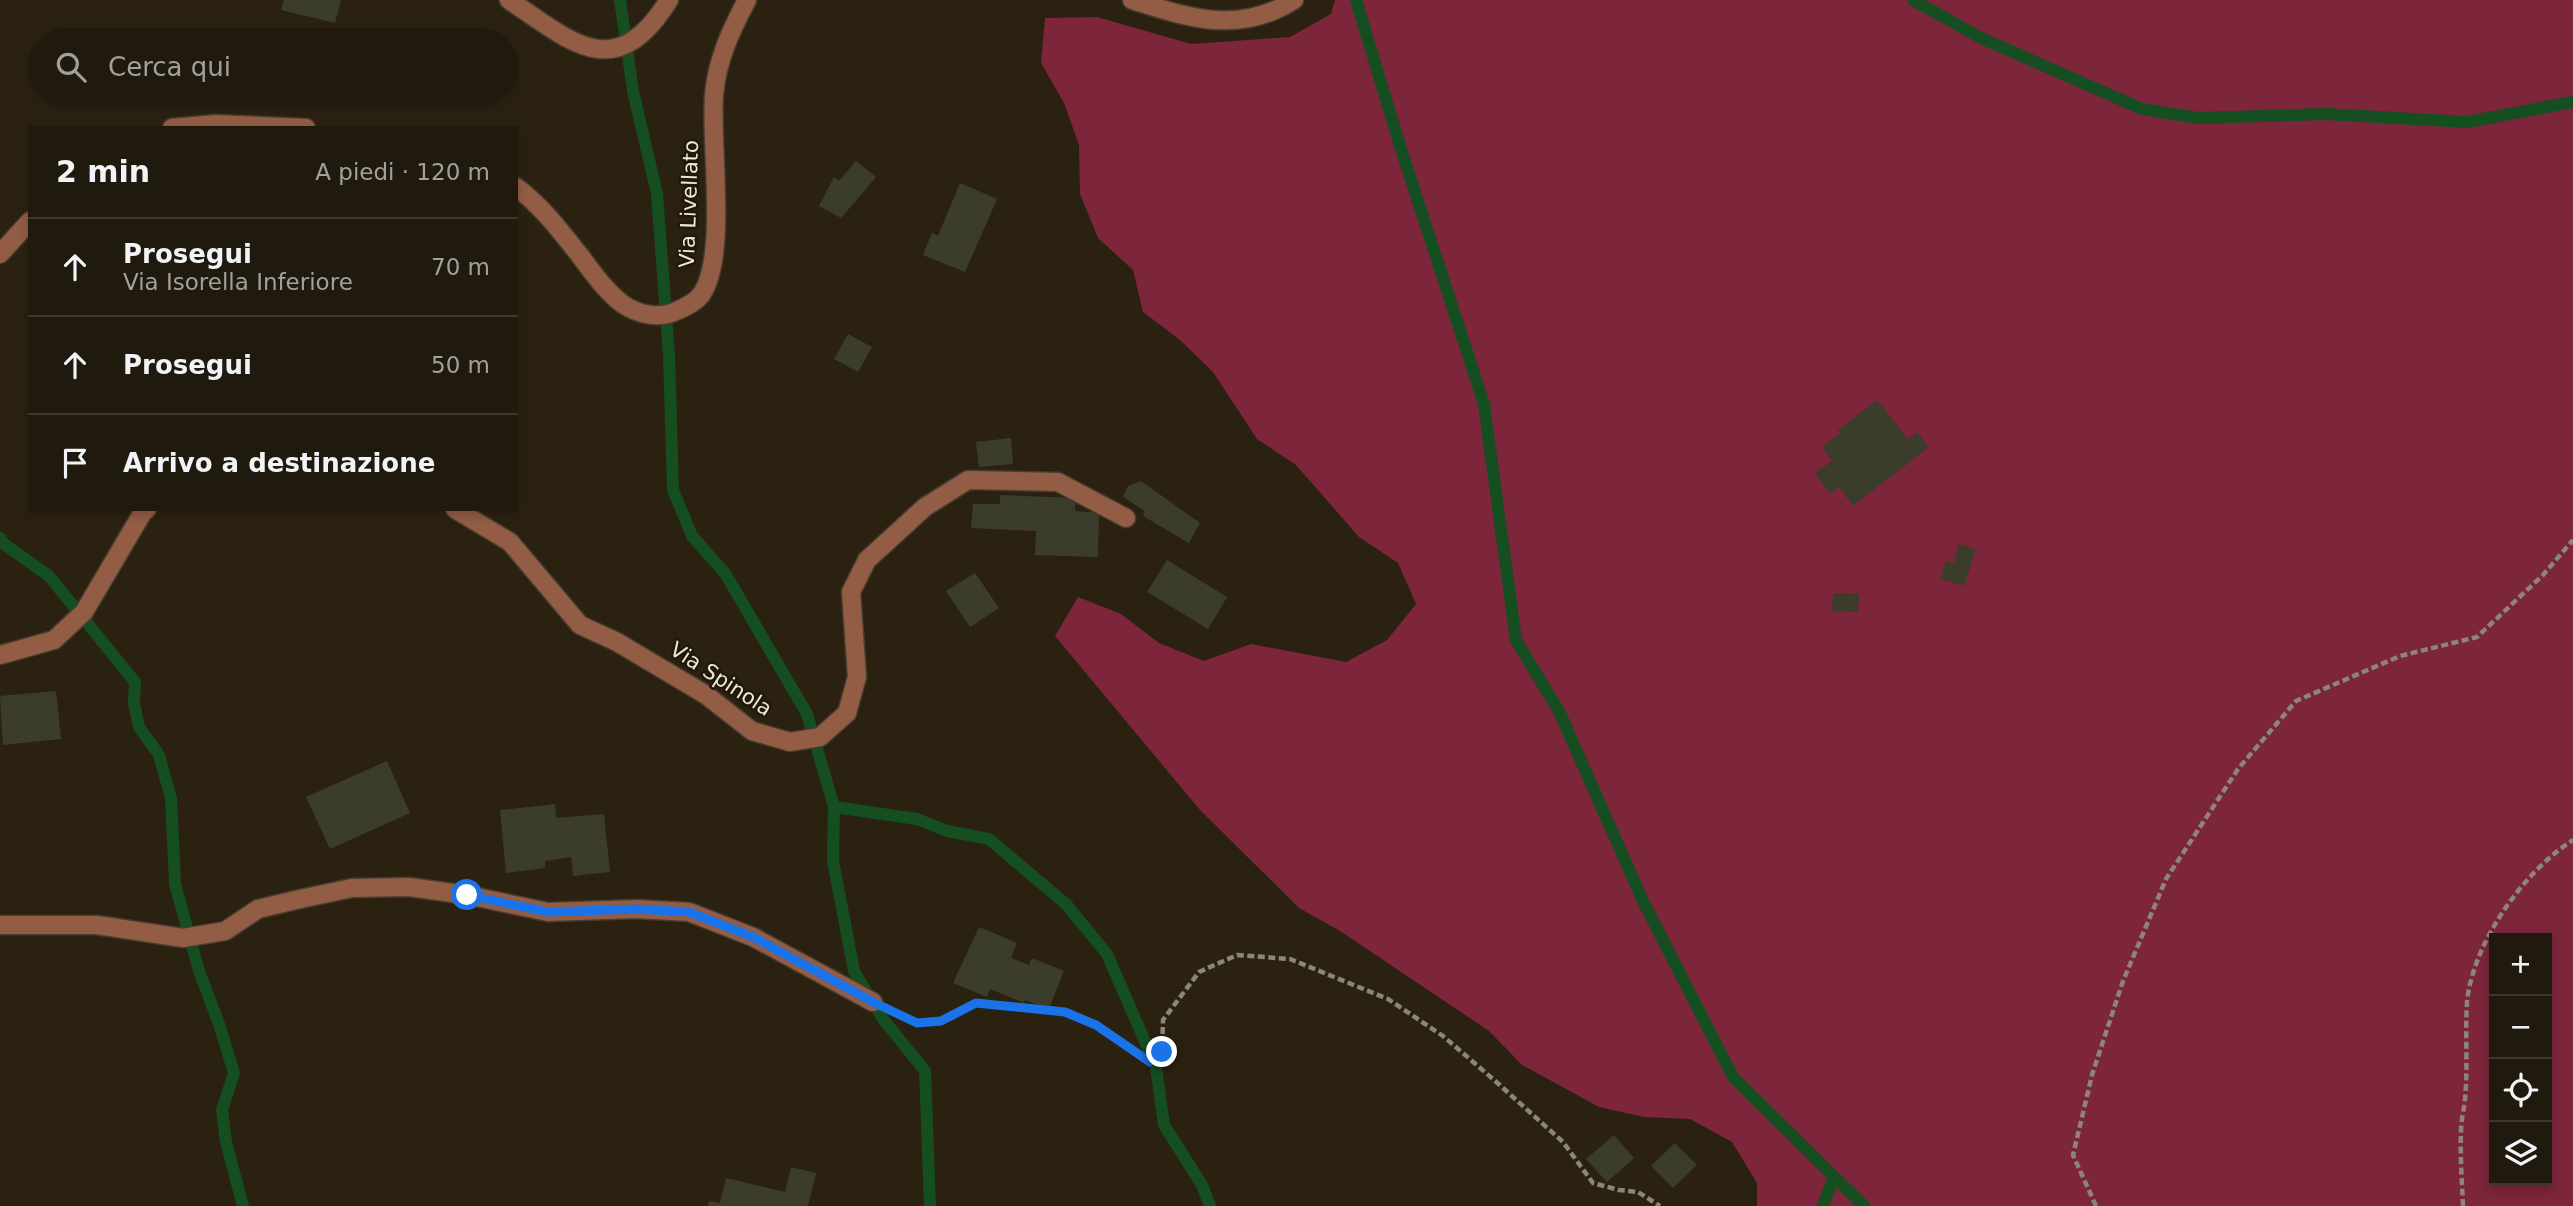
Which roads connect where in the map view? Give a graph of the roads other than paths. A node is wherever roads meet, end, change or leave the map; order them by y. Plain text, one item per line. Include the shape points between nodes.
1 (509, 0) edge
2 (669, 0) edge
3 (747, 0) edge
4 (1132, 0) edge
5 (1294, 0) edge
6 (194, 126) edge
7 (261, 126) edge
8 (518, 189) edge
9 (28, 223) edge
10 (0, 254) edge
11 (144, 511) edge
12 (458, 511) edge
13 (1126, 519) dead end
14 (0, 655) edge
15 (0, 925) edge
16 (873, 1002) road end

1 - 2 street via 573,42 605,50 621,46 652,26
3 - 8 street, Via Livellato via 718,65 714,251 700,296 669,314 645,315 623,304
4 - 5 street via 1190,18 1230,21
6 - 7 street
9 - 10 street
11 - 14 street via 84,612 54,640
12 - 13 street, Via Spinola via 510,542 580,625 706,695 752,731 790,742 820,737 847,713 857,677 851,592 867,560 925,507 968,480 1058,482
15 - 16 street via 97,925 183,938 225,930 258,909 300,899 352,888 409,887 548,912 689,912 753,937

